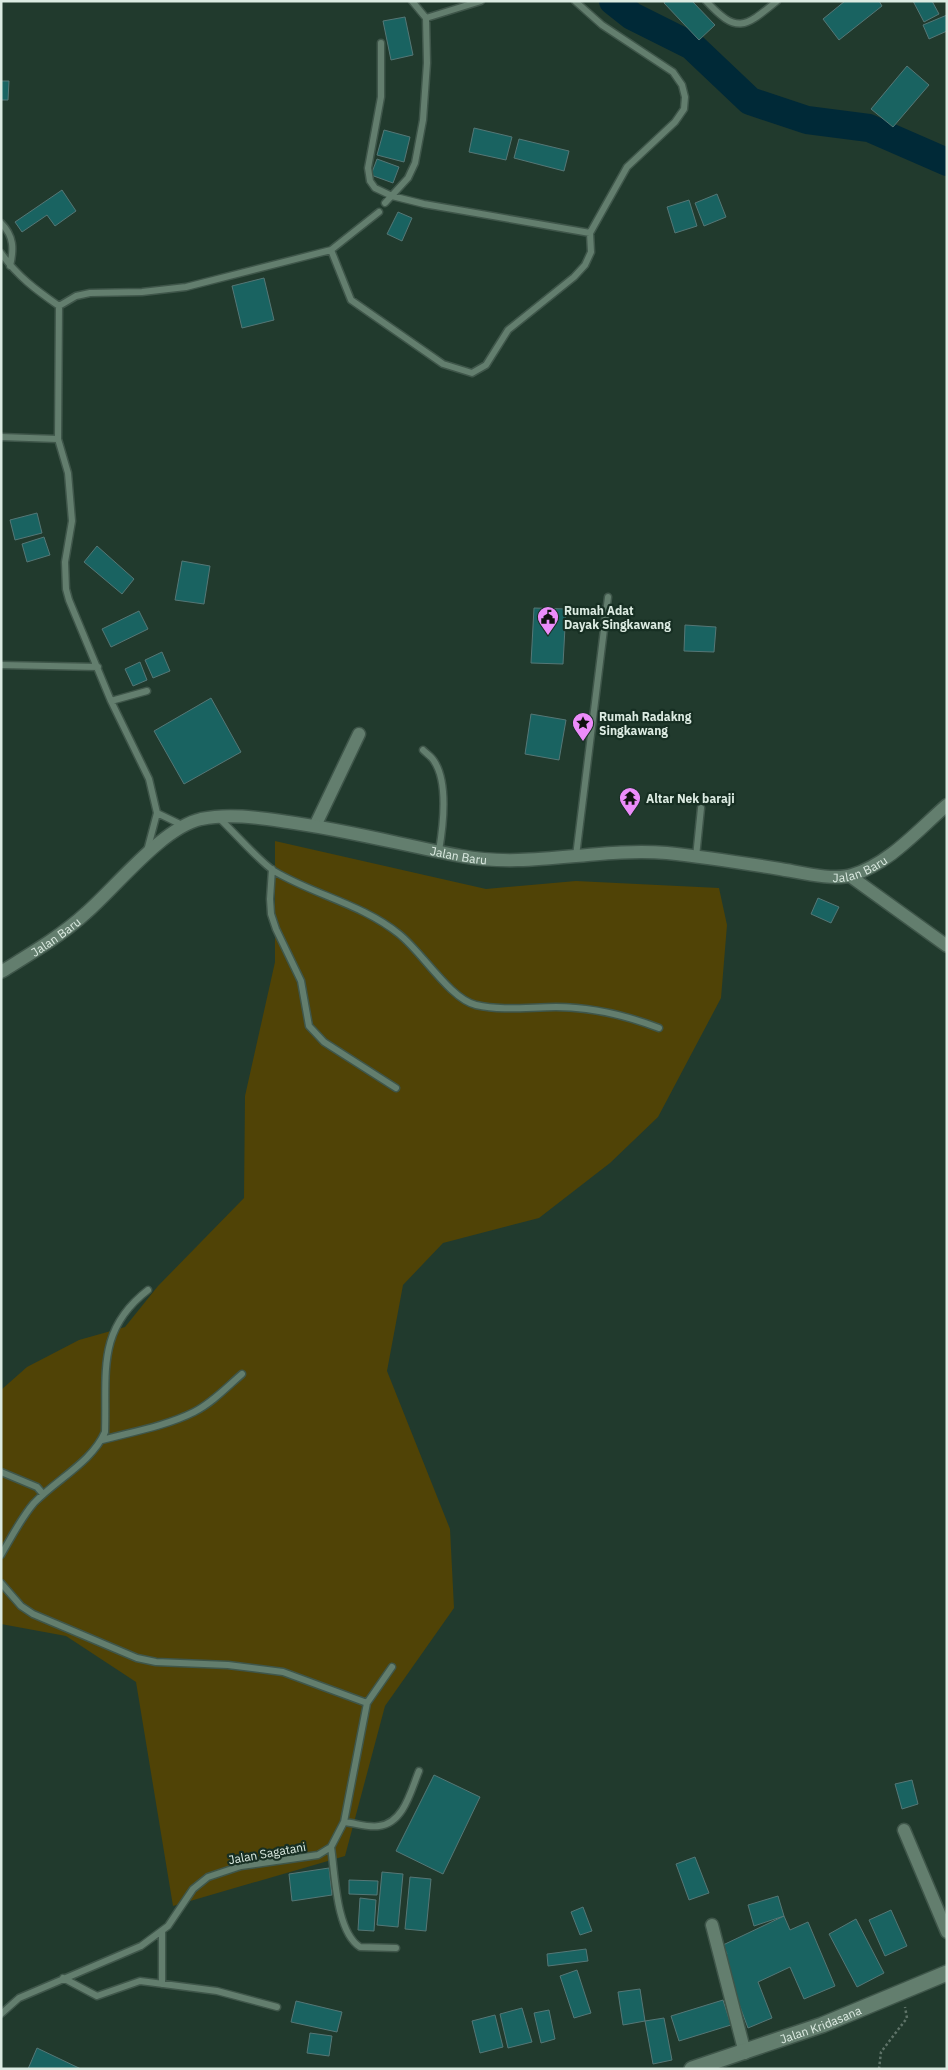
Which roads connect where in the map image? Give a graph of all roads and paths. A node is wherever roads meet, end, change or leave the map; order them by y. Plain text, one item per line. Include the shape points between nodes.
1 (412, 1) edge
2 (481, 1) edge
3 (575, 1) edge
4 (706, 1) edge
5 (777, 1) edge
6 (426, 18) junction
7 (381, 43) dead end
8 (392, 196) junction
9 (385, 203) dead end
10 (379, 212) dead end
11 (1, 222) edge
12 (590, 233) junction
13 (331, 250) junction
14 (1, 253) edge
15 (10, 266) junction
16 (59, 306) junction
17 (1, 437) edge
18 (58, 440) junction
19 (608, 597) dead end
20 (1, 665) edge
21 (98, 667) junction
22 (147, 691) dead end
23 (111, 701) junction
24 (359, 734) dead end
25 (423, 750) dead end
26 (947, 805) edge
27 (701, 808) dead end
28 (157, 813) junction
29 (217, 816) junction
30 (182, 825) junction
31 (315, 826) junction
32 (439, 851) junction
33 (146, 855) junction
34 (576, 856) junction
35 (696, 857) junction
36 (272, 869) junction
37 (850, 876) junction
38 (947, 946) edge
39 (1, 972) edge
40 (659, 1028) dead end
41 (396, 1088) dead end
42 (148, 1290) dead end
43 (242, 1374) dead end
44 (102, 1440) junction
45 (1, 1472) edge
46 (44, 1494) junction
47 (1, 1556) edge
48 (1, 1583) edge
49 (392, 1667) dead end
50 (368, 1704) junction
51 (418, 1771) dead end
52 (344, 1822) junction
53 (904, 1830) dead end
54 (331, 1847) junction
55 (712, 1925) dead end
56 (162, 1932) junction
57 (947, 1932) edge
58 (396, 1948) dead end
59 (947, 1974) edge
60 (62, 1978) junction
61 (162, 1984) junction
62 (901, 1993) junction
63 (277, 2007) dead end
64 (1, 2014) edge
65 (745, 2053) junction
66 (692, 2069) edge
67 (879, 2069) edge

1 - 6 lane
2 - 6 lane
3 - 12 lane via 602,25 673,72 685,97 684,109 675,122 627,167
4 - 5 lane via 729,23 738,25 757,17
6 - 8 lane via 423,120 408,178
7 - 8 lane via 381,97 368,168 375,188
8 - 9 lane
8 - 12 lane
10 - 13 lane
11 - 15 lane via 12,237 14,251
12 - 13 lane via 592,246 585,265 508,330 486,365 472,373 443,364 351,300
13 - 16 lane via 186,287 90,293 76,296
14 - 15 lane
15 - 16 lane via 29,286
16 - 18 lane
17 - 18 lane
18 - 21 lane via 68,473 72,521 65,562 66,589
19 - 34 lane
20 - 21 lane
21 - 23 lane
22 - 23 lane
23 - 28 lane via 149,779
24 - 31 street
25 - 32 lane via 435,762 442,790 444,819
26 - 37 street, Jalan Baru via 880,862
27 - 35 lane
28 - 30 lane
28 - 33 lane
29 - 30 street, Jalan Baru
29 - 31 street, Jalan Baru
29 - 36 lane
30 - 33 street, Jalan Baru
31 - 32 street, Jalan Baru
32 - 34 street, Jalan Baru via 464,857 504,860
33 - 39 street, Jalan Baru via 85,914
34 - 35 street, Jalan Baru via 648,852
35 - 37 street, Jalan Baru via 815,875
36 - 40 lane via 307,888 369,914 398,933 467,1002 496,1007 591,1008
36 - 41 lane via 271,914 301,980 309,1026 324,1042
37 - 38 street
42 - 44 lane via 122,1314 111,1336
43 - 44 lane via 194,1412
44 - 46 lane
45 - 46 lane via 36,1487
46 - 47 lane via 28,1512
48 - 50 lane via 20,1606 33,1614 137,1658 282,1672 300,1676
49 - 50 lane
50 - 52 lane
51 - 52 lane via 402,1812 390,1824 378,1827
52 - 54 lane
53 - 57 street
54 - 56 lane, Jalan Sagatani via 318,1855 241,1866 208,1877 193,1889
54 - 58 lane via 339,1904 348,1936 360,1947
55 - 65 street
56 - 60 lane, Jalan Sagatani via 141,1946
56 - 61 lane
59 - 62 street, Jalan Kridasana
60 - 61 lane via 97,1996 140,1981
60 - 64 lane, Jalan Sagatani via 19,1998
61 - 63 lane via 217,1992
62 - 65 street, Jalan Kridasana
62 - 67 path via 907,2018 881,2052
65 - 66 street, Jalan Kridasana

